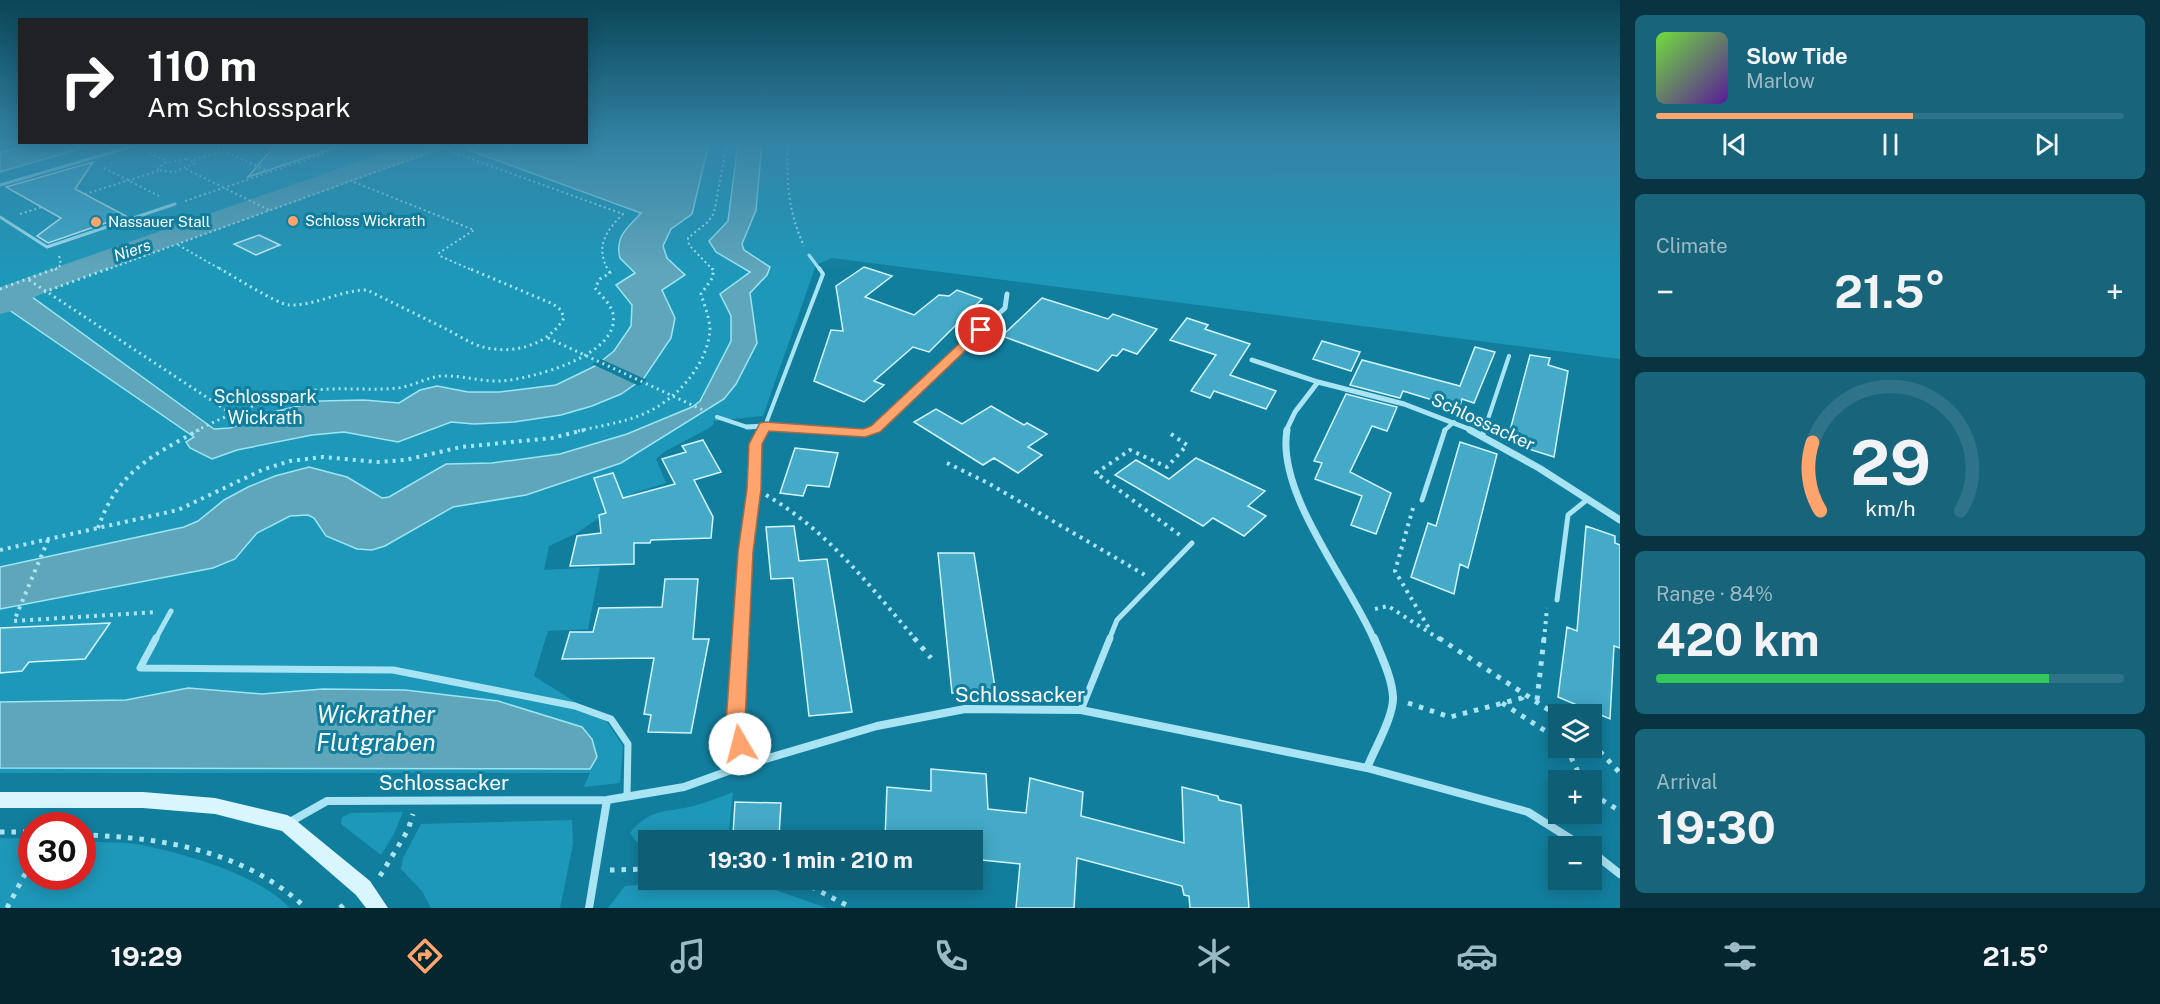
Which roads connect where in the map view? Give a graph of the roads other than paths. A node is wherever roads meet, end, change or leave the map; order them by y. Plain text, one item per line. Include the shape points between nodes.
1 (175, 204) road end
2 (0, 217) edge
3 (808, 255) road end
4 (1007, 294) dead end
5 (1509, 356) dead end
6 (1252, 360) dead end
7 (1318, 382) junction
8 (717, 417) road end
9 (1454, 422) junction
10 (765, 426) junction
11 (747, 427) joint
12 (1482, 436) junction
13 (1588, 499) junction
14 (1422, 500) road end
15 (1620, 520) edge
16 (1192, 543) road end
17 (1557, 600) road end
18 (171, 611) road end
19 (1081, 710) junction
20 (745, 765) junction
21 (1367, 768) junction
22 (627, 796) junction
23 (0, 800) edge
24 (607, 800) junction
25 (287, 824) junction
26 (1566, 836) edge
27 (1602, 860) edge
28 (1620, 874) edge
29 (378, 908) edge
30 (589, 908) edge

1 - 2 lane via 47,247
3 - 10 lane via 823,274
4 - 10 street via 1005,308 875,429 865,433
5 - 12 lane
6 - 7 street, Schlossacker
7 - 9 street, Schlossacker via 1393,400
7 - 21 street via 1286,432 1288,465 1299,498 1380,652 1393,698
8 - 11 lane
9 - 12 street, Schlossacker
9 - 14 lane via 1444,431
10 - 11 street
10 - 20 street via 756,444 735,723
12 - 13 street, Schlossacker
13 - 15 street, Schlossacker
13 - 17 lane via 1568,514
16 - 19 lane via 1117,620
18 - 22 lane via 140,668 393,670 552,701 611,719 628,744
19 - 20 street, Schlossacker via 965,709 877,726
19 - 21 street, Schlossacker
20 - 22 street, Schlossacker via 684,787
21 - 26 street, Schlossacker via 1528,812
22 - 24 street, Schlossacker
23 - 25 main road via 143,800 205,805
24 - 25 street, Schlossacker via 327,801
24 - 30 street
25 - 29 main road via 363,888
27 - 28 street

